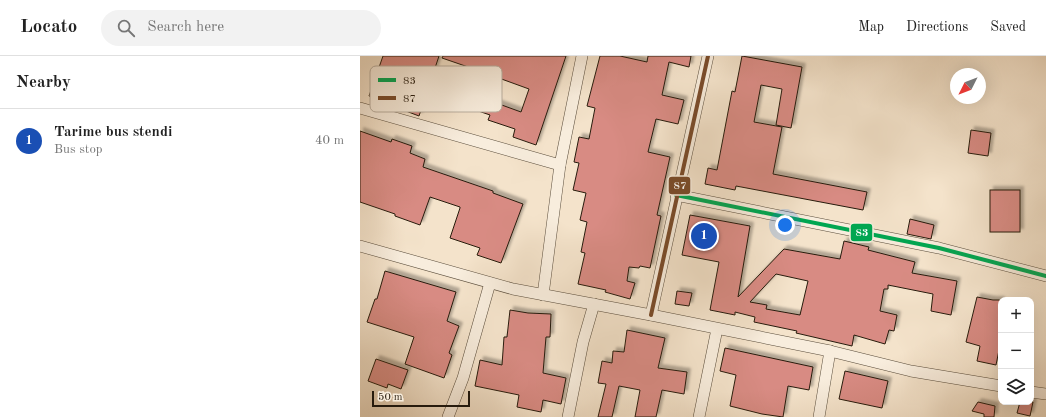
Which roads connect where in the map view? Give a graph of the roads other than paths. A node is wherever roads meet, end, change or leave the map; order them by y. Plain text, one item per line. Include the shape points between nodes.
1 (582, 56) edge
2 (708, 56) edge
3 (360, 108) edge
4 (370, 111) edge
5 (374, 112) edge
6 (560, 165) junction
7 (676, 195) junction
8 (360, 247) edge
9 (1046, 276) edge
10 (490, 283) junction
11 (543, 295) junction
12 (594, 304) junction
13 (651, 315) junction
14 (717, 329) junction
15 (830, 351) junction
16 (998, 386) edge
17 (1034, 392) edge
18 (1046, 394) edge
19 (448, 417) edge
20 (568, 417) edge
21 (699, 417) edge
22 (819, 417) edge

1 - 6 street
2 - 7 street
3 - 4 street
5 - 6 street
6 - 11 street
7 - 9 street via 939,248
7 - 13 street
8 - 10 street
10 - 11 street
10 - 19 street
11 - 12 street
12 - 13 street
12 - 20 street via 583,342
13 - 14 street
14 - 15 street
14 - 21 street
15 - 16 street via 911,371
15 - 22 street
17 - 18 street

